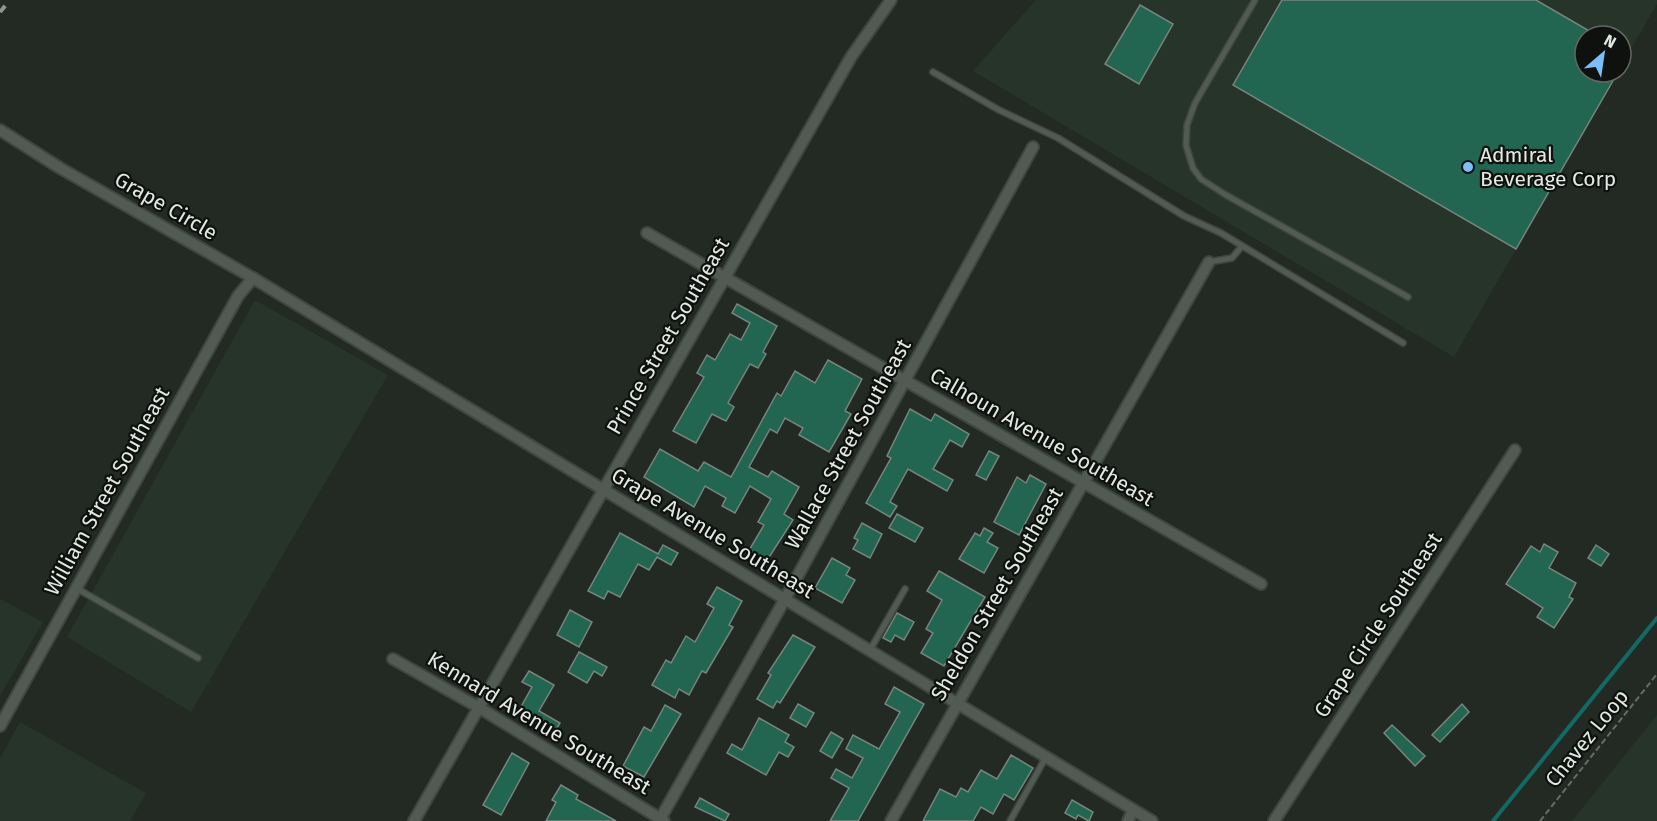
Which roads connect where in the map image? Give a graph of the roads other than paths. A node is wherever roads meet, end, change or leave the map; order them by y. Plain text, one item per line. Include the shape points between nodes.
1 (891, 0) edge
2 (1255, 0) edge
3 (933, 72) dead end
4 (0, 130) edge
5 (1033, 147) dead end
6 (647, 233) dead end
7 (1242, 246) junction
8 (1209, 262) joint
9 (725, 276) junction
10 (253, 278) junction
11 (1408, 297) dead end
12 (1403, 343) dead end
13 (905, 380) junction
14 (1515, 450) dead end
15 (1083, 483) junction
16 (603, 490) junction
17 (1261, 584) dead end
18 (76, 588) junction
19 (905, 589) dead end
20 (785, 599) junction
21 (870, 650) junction
22 (198, 658) dead end
23 (393, 659) dead end
24 (957, 703) junction
25 (478, 707) junction
26 (0, 726) edge
27 (1046, 757) junction
28 (1133, 810) junction
29 (661, 820) edge
30 (414, 821) edge
31 (891, 821) edge
32 (1010, 821) edge
33 (1128, 821) edge
34 (1152, 821) edge
35 (1274, 821) edge

1 - 9 street, Prince Street Southeast via 851,57
2 - 11 lane via 1189,115 1186,145 1193,168 1201,179 1226,195
3 - 7 lane via 1058,138 1184,216
4 - 10 street, Grape Circle
5 - 13 street, Wallace Street Southeast
6 - 9 street, Calhoun Avenue Southeast
7 - 8 lane via 1232,258
7 - 12 lane
8 - 15 street, Sheldon Street Southeast
9 - 13 street, Calhoun Avenue Southeast
9 - 16 street, Prince Street Southeast
10 - 16 street, Grape Avenue Southeast
10 - 18 street, William Street Southeast via 238,296
13 - 15 street, Calhoun Avenue Southeast
13 - 20 street, Wallace Street Southeast
14 - 35 street, Grape Circle Southeast
15 - 17 street, Calhoun Avenue Southeast
15 - 24 street, Sheldon Street Southeast
16 - 20 street, Grape Avenue Southeast
16 - 25 street, Prince Street Southeast
18 - 22 lane
18 - 26 street, William Street Southeast
19 - 21 lane
20 - 21 street, Grape Avenue Southeast
20 - 29 street, Wallace Street Southeast
21 - 24 street, Grape Avenue Southeast
23 - 25 street, Kennard Avenue Southeast
24 - 27 street, Grape Avenue Southeast
24 - 31 street, Sheldon Street Southeast
25 - 29 street, Kennard Avenue Southeast
25 - 30 street, Prince Street Southeast
27 - 28 street, Grape Avenue Southeast
27 - 32 lane
28 - 33 street
28 - 34 street, Grape Avenue Southeast

